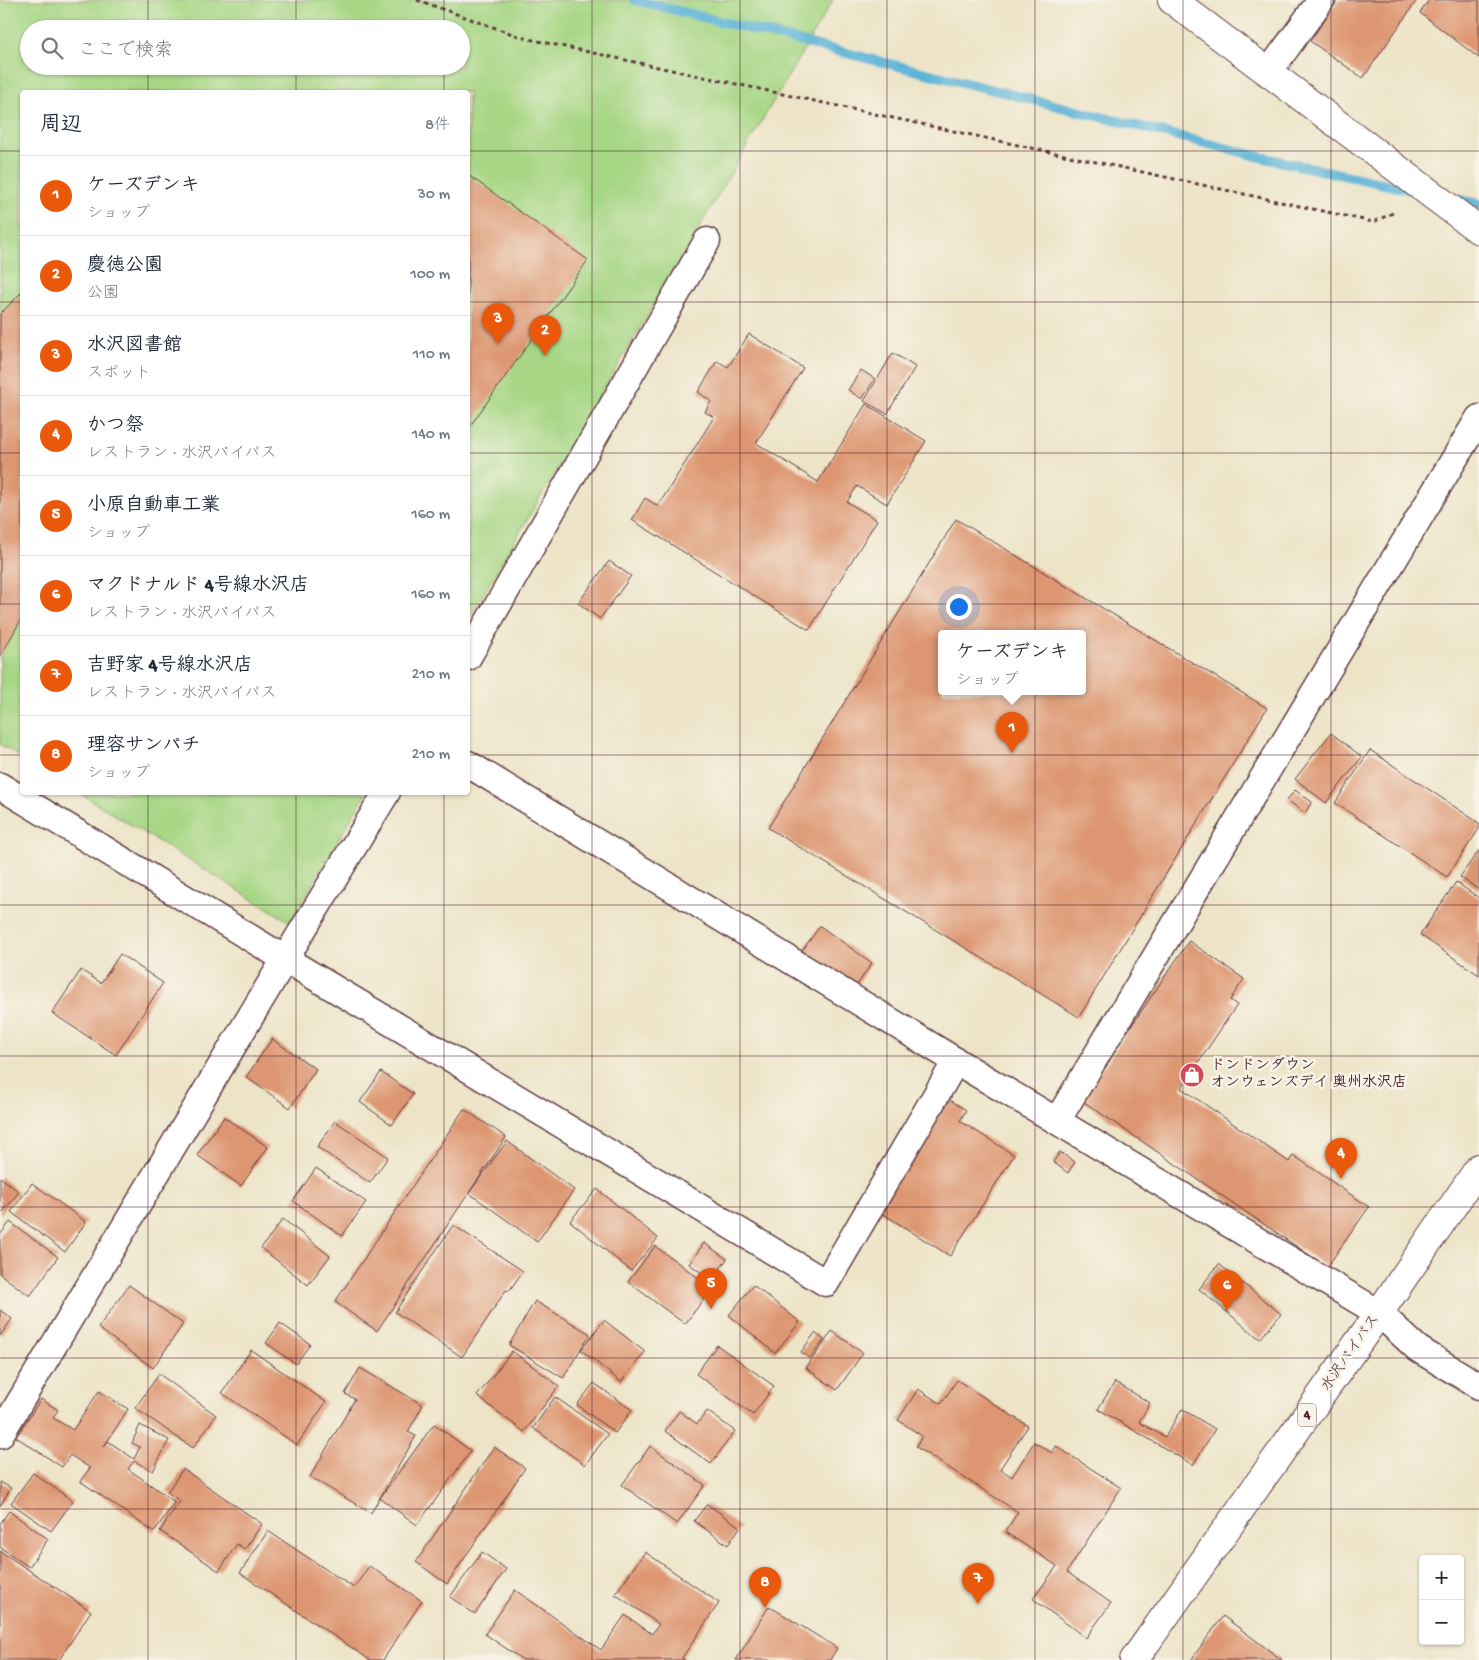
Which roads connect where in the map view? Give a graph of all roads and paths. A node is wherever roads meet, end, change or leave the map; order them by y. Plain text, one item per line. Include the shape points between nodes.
1 (417, 0) edge
2 (1172, 0) edge
3 (1321, 0) edge
4 (1268, 73) junction
5 (1393, 213) dead end
6 (1479, 230) edge
7 (707, 241) dead end
8 (1479, 418) edge
9 (470, 653) edge
10 (470, 765) edge
11 (0, 786) edge
12 (385, 795) edge
13 (285, 959) junction
14 (956, 1062) junction
15 (1057, 1120) junction
16 (1479, 1168) edge
17 (1379, 1313) junction
18 (1479, 1386) edge
19 (0, 1435) edge
20 (1134, 1660) edge

1 - 5 path via 524,38 1373,222
2 - 4 main road
3 - 4 street
4 - 6 main road
7 - 9 street
8 - 15 street
10 - 14 street
11 - 13 street
12 - 13 street
13 - 14 street via 826,1283
13 - 19 street
14 - 15 street
15 - 17 street
16 - 17 main road, 水沢バイパス / 4
17 - 18 street via 1418,1349
17 - 20 main road, 水沢バイパス / 4

